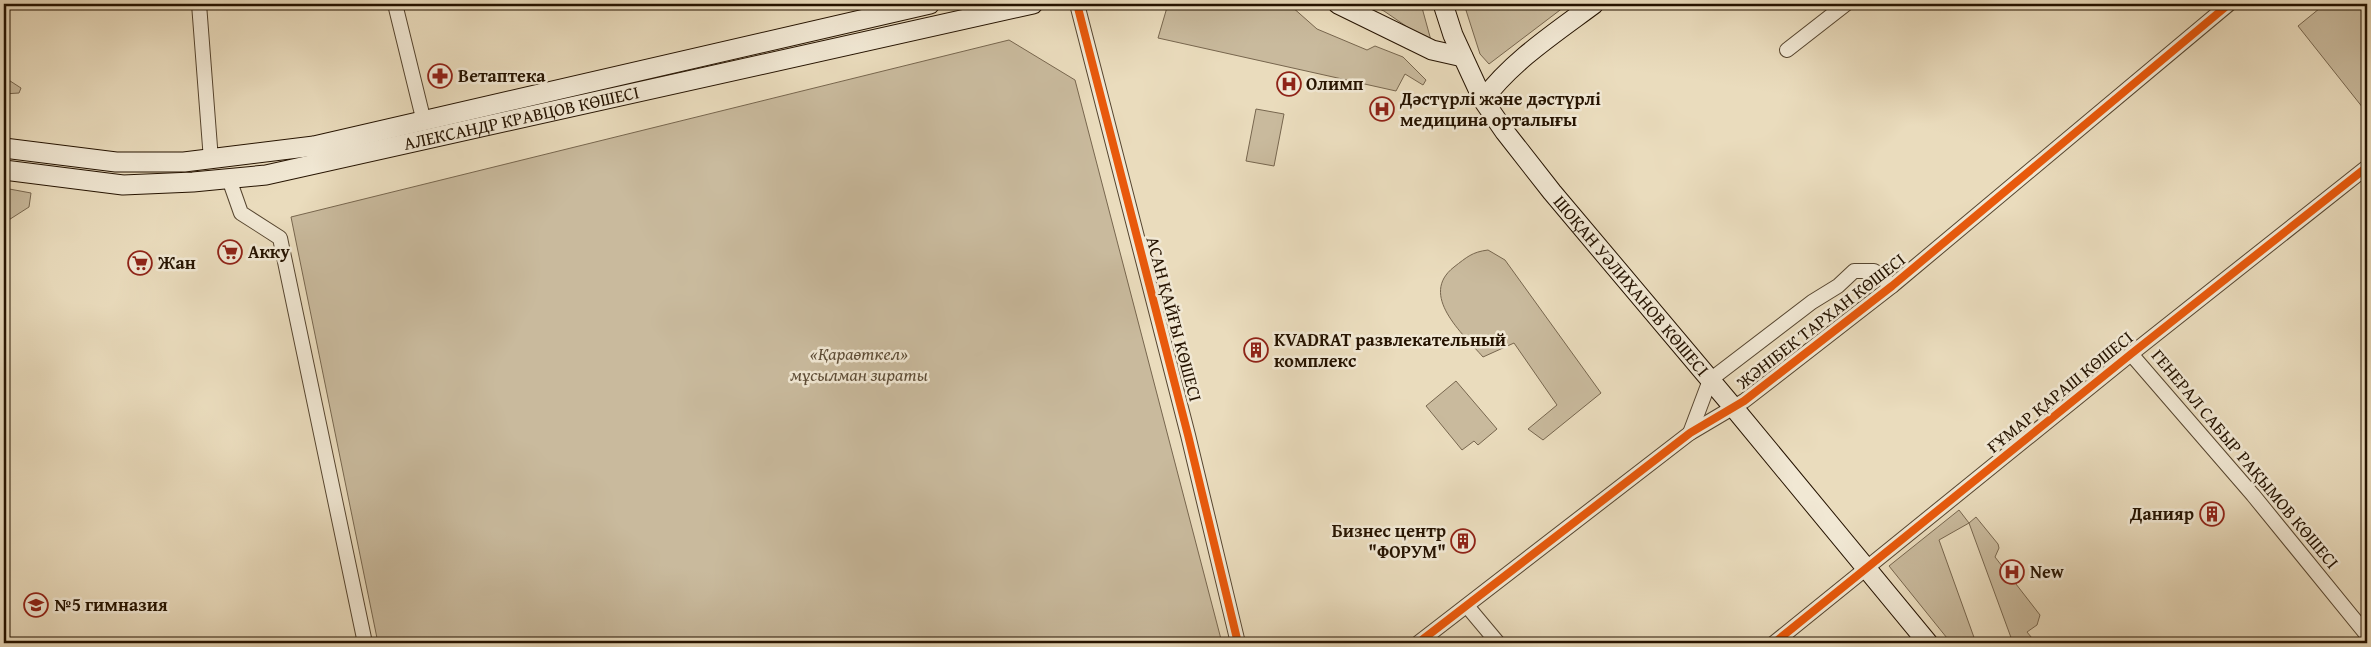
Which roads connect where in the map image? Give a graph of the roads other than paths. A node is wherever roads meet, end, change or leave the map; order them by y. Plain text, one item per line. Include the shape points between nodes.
1 (199, 4) edge
2 (396, 4) edge
3 (930, 4) edge
4 (1033, 4) edge
5 (1077, 4) edge
6 (1338, 4) edge
7 (1442, 4) edge
8 (1594, 4) edge
9 (1846, 4) edge
10 (2228, 4) edge
11 (881, 9) edge
12 (1788, 50) dead end
13 (1463, 57) junction
14 (1483, 100) junction
15 (424, 122) junction
16 (4, 148) edge
17 (211, 160) junction
18 (2367, 167) edge
19 (4, 170) edge
20 (229, 179) junction
21 (1892, 286) junction
22 (2131, 354) junction
23 (1710, 380) junction
24 (1734, 408) junction
25 (1690, 433) junction
26 (1867, 568) junction
27 (1467, 606) junction
28 (2367, 635) edge
29 (365, 643) edge
30 (1238, 643) edge
31 (1418, 643) edge
32 (1498, 643) edge
33 (1774, 643) edge
34 (1928, 643) edge

1 - 17 street
2 - 15 street
3 - 11 main road, АЛЕКСАНДР КРАВЦОВ КӨШЕСІ
4 - 20 main road, АЛЕКСАНДР КРАВЦОВ КӨШЕСІ via 382,150 266,175
5 - 30 street, АСАН ҚАЙҒЫ КӨШЕСІ
6 - 13 main road via 1432,50
7 - 13 main road, ШОҚАН УӘЛИХАНОВ КӨШЕСІ
8 - 14 main road via 1531,51 1496,82
9 - 12 street
10 - 21 street, ЖӘНІБЕК ТАРХАН КӨШЕСІ
11 - 15 main road, АЛЕКСАНДР КРАВЦОВ КӨШЕСІ
13 - 14 main road, ШОҚАН УӘЛИХАНОВ КӨШЕСІ
14 - 23 main road, ШОҚАН УӘЛИХАНОВ КӨШЕСІ via 1552,192
15 - 17 main road, АЛЕКСАНДР КРАВЦОВ КӨШЕСІ via 314,146
16 - 17 main road, АЛЕКСАНДР КРАВЦОВ КӨШЕСІ via 116,162
18 - 22 street, ҒҰМАР ҚАРАШ КӨШЕСІ
19 - 20 main road, АЛЕКСАНДР КРАВЦОВ КӨШЕСІ via 123,185
20 - 29 street via 241,213 280,238
21 - 23 street, ЖӘНІБЕК ТАРХАН КӨШЕСІ via 1874,271 1854,271
21 - 24 street, ЖӘНІБЕК ТАРХАН КӨШЕСІ
22 - 26 street, ҒҰМАР ҚАРАШ КӨШЕСІ
22 - 28 street, ГЕНЕРАЛ САБЫР РАҚЫМОВ КӨШЕСІ via 2253,495
23 - 24 main road, ШОҚАН УӘЛИХАНОВ КӨШЕСІ
23 - 25 street, ЖӘНІБЕК ТАРХАН КӨШЕСІ
24 - 25 street, ЖӘНІБЕК ТАРХАН КӨШЕСІ
24 - 26 main road, ШОҚАН УӘЛИХАНОВ КӨШЕСІ
25 - 27 street, ЖӘНІБЕК ТАРХАН КӨШЕСІ
26 - 33 street, ҒҰМАР ҚАРАШ КӨШЕСІ
26 - 34 main road, ШОҚАН УӘЛИХАНОВ КӨШЕСІ
27 - 31 street, ЖӘНІБЕК ТАРХАН КӨШЕСІ
27 - 32 street

